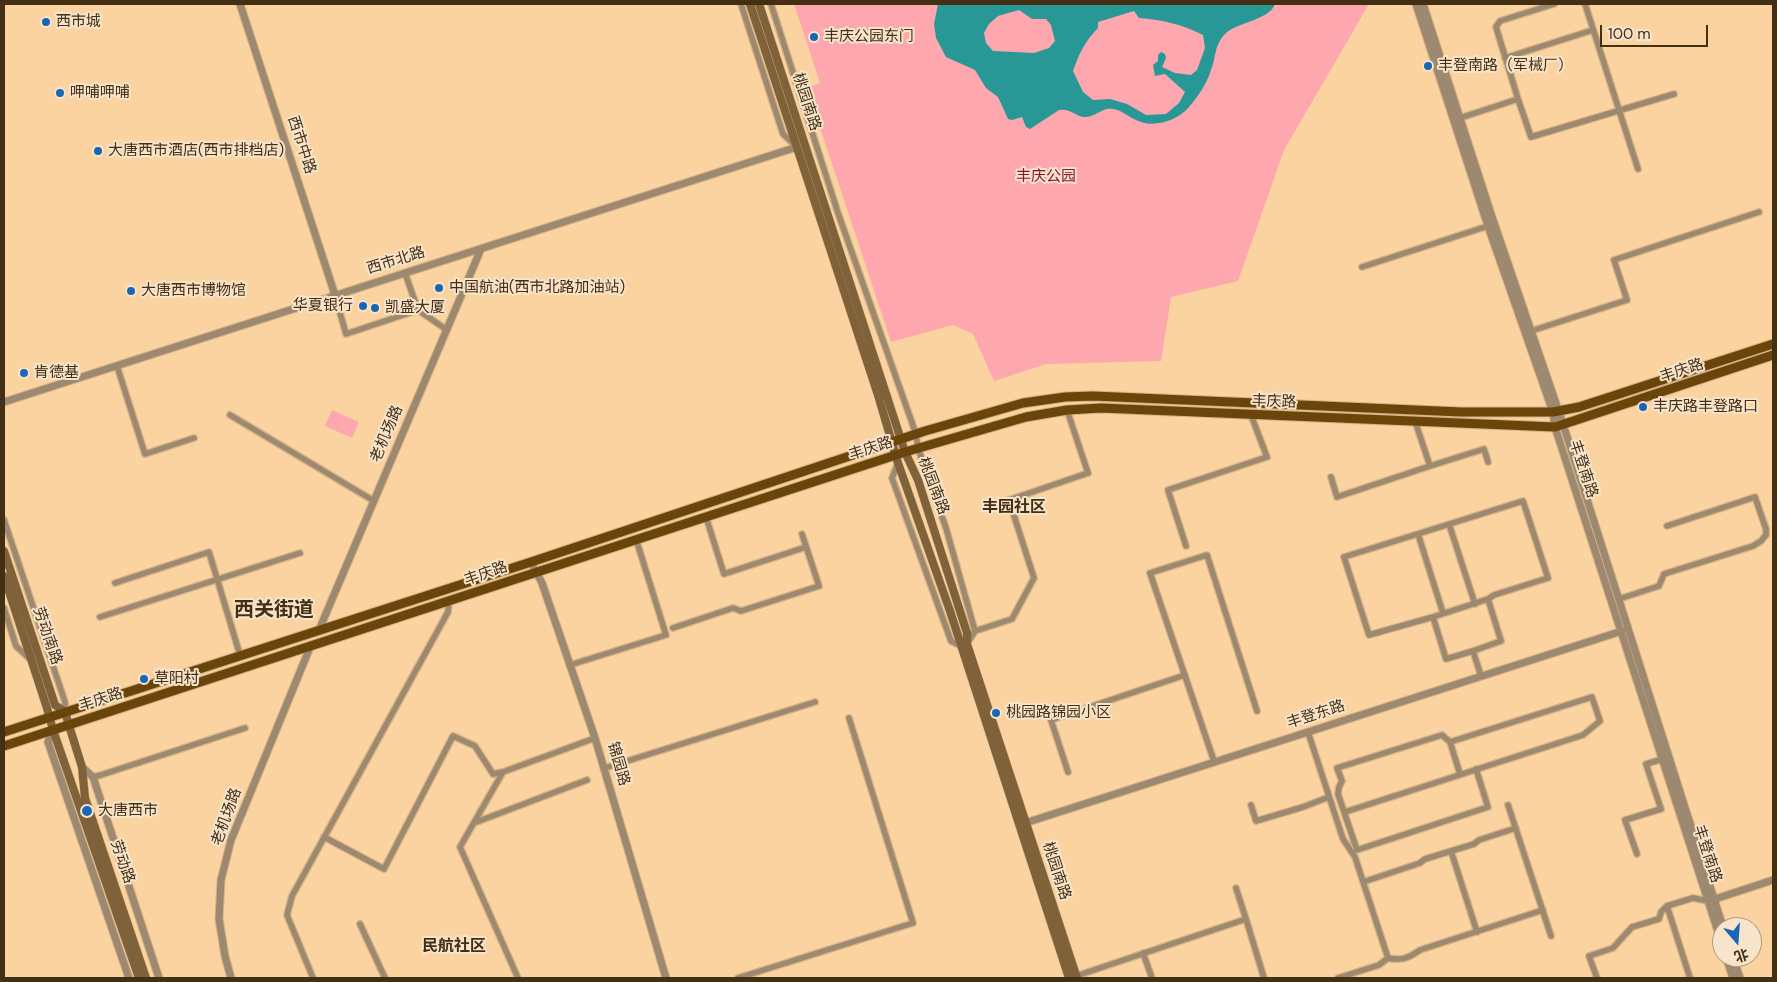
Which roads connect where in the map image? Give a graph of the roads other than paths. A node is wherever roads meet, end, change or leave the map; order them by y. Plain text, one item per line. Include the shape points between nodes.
1 (240, 4) edge
2 (741, 4) edge
3 (750, 4) edge
4 (760, 4) edge
5 (771, 4) edge
6 (1416, 4) edge
7 (1423, 4) edge
8 (1554, 4) edge
9 (1585, 4) edge
10 (1593, 30) junction
11 (1505, 58) junction
12 (1674, 94) dead end
13 (1518, 99) junction
14 (1619, 110) junction
15 (1460, 118) junction
16 (797, 147) junction
17 (1638, 169) dead end
18 (1759, 212) dead end
19 (1488, 226) junction
20 (481, 250) junction
21 (1362, 267) dead end
22 (406, 273) junction
23 (335, 295) junction
24 (418, 310) junction
25 (447, 330) junction
26 (1531, 331) junction
27 (1773, 344) edge
28 (1773, 355) edge
29 (117, 366) junction
30 (4, 402) edge
31 (1067, 410) junction
32 (1556, 411) junction
33 (230, 414) dead end
34 (1251, 415) junction
35 (1415, 421) junction
36 (1559, 426) junction
37 (916, 434) junction
38 (194, 438) dead end
39 (897, 441) junction
40 (918, 448) junction
41 (900, 457) junction
42 (1488, 462) dead end
43 (1430, 466) junction
44 (1331, 477) dead end
45 (374, 501) junction
46 (706, 517) junction
47 (4, 520) edge
48 (1449, 524) junction
49 (1667, 526) dead end
50 (802, 534) dead end
51 (1418, 534) junction
52 (636, 539) junction
53 (1186, 546) dead end
54 (806, 547) junction
55 (4, 552) edge
56 (300, 553) dead end
57 (532, 562) junction
58 (537, 571) junction
59 (4, 576) edge
60 (217, 580) junction
61 (116, 583) dead end
62 (1488, 599) junction
63 (1619, 599) junction
64 (449, 601) junction
65 (1475, 604) junction
66 (4, 608) edge
67 (1443, 613) junction
68 (100, 617) dead end
69 (1432, 617) junction
70 (673, 628) dead end
71 (319, 630) junction
72 (1622, 631) junction
73 (976, 632) junction
74 (311, 645) junction
75 (964, 645) junction
76 (1473, 651) junction
77 (240, 656) junction
78 (32, 660) junction
79 (570, 665) junction
80 (1185, 675) junction
81 (1481, 676) junction
82 (815, 702) dead end
83 (1257, 711) dead end
84 (64, 712) junction
85 (50, 717) junction
86 (849, 718) dead end
87 (68, 725) junction
88 (245, 728) dead end
89 (52, 730) junction
90 (4, 732) edge
91 (1308, 732) junction
92 (596, 738) junction
93 (1450, 742) junction
94 (4, 746) edge
95 (1662, 759) junction
96 (1214, 761) junction
97 (82, 767) junction
98 (604, 768) junction
99 (1476, 769) junction
100 (503, 772) junction
101 (1068, 772) dead end
102 (1460, 774) junction
103 (93, 777) junction
104 (587, 780) dead end
105 (1329, 796) junction
106 (1251, 805) dead end
107 (1508, 805) dead end
108 (1345, 812) junction
109 (474, 823) junction
110 (1023, 824) junction
111 (1516, 828) junction
112 (324, 837) junction
113 (1451, 851) junction
114 (1636, 854) dead end
115 (1773, 880) edge
116 (1363, 882) junction
117 (1236, 888) dead end
118 (1711, 900) junction
119 (1667, 906) junction
120 (1543, 910) junction
121 (1715, 917) edge
122 (1719, 917) edge
123 (1246, 919) junction
124 (360, 924) dead end
125 (1477, 932) junction
126 (1551, 936) dead end
127 (1143, 953) junction
128 (1388, 958) junction
129 (1074, 977) edge
130 (129, 978) edge
131 (139, 978) edge
132 (146, 978) edge
133 (159, 978) edge
134 (231, 978) edge
135 (313, 978) edge
136 (385, 978) edge
137 (518, 978) edge
138 (666, 978) edge
139 (738, 978) edge
140 (1152, 978) edge
141 (1264, 978) edge
142 (1338, 978) edge
143 (1597, 978) edge
144 (1690, 978) edge

1 - 23 street, 西市中路
2 - 16 street via 783,134
3 - 16 main road, 桃园南路
4 - 39 main road, 桃园南路
5 - 37 street via 838,213
6 - 19 street, 丰登南路
7 - 15 street, 丰登南路
8 - 11 street via 1500,21 1496,27
9 - 10 street
10 - 11 street
10 - 14 street
11 - 13 street
12 - 14 street
13 - 14 street via 1531,137
13 - 15 street
14 - 17 street
15 - 26 street, 丰登南路
16 - 20 street, 西市北路
16 - 39 main road, 桃园南路
18 - 26 street via 1614,260 1628,300
19 - 21 street
19 - 32 street, 丰登南路
20 - 22 street, 西市北路
20 - 25 street, 老机场路
22 - 23 street, 西市北路
22 - 24 street
23 - 24 street via 346,334
23 - 29 street, 西市北路
24 - 25 street
25 - 45 street, 老机场路
26 - 32 street, 丰登南路
27 - 32 main road, 丰庆路
28 - 36 main road, 丰庆路
29 - 30 street, 西市北路
29 - 38 street via 145,454
31 - 34 main road, 丰庆路 via 1101,408
31 - 40 main road, 丰庆路 via 1026,417
31 - 73 street via 1088,473 1009,500 1034,578 1012,619
32 - 36 street, 丰登南路
32 - 37 main road, 丰庆路 via 1461,412 1065,397 1023,403
33 - 45 street
34 - 35 main road, 丰庆路
34 - 53 street via 1267,457 1168,490
35 - 36 main road, 丰庆路
35 - 43 street
36 - 63 street, 丰登南路
36 - 72 street, 丰登南路
37 - 39 main road, 丰庆路
37 - 40 street
39 - 41 main road, 桃园南路
39 - 57 main road, 丰庆路
40 - 41 main road, 丰庆路
40 - 73 street via 946,528
41 - 46 main road, 丰庆路
41 - 75 main road, 桃园南路
41 - 75 main road, 桃园南路 via 918,480 967,633
42 - 43 street via 1484,449
43 - 44 street via 1338,497
45 - 71 street, 老机场路
46 - 52 main road, 丰庆路
46 - 54 street via 724,574
47 - 84 street via 65,702
48 - 51 street
48 - 62 street via 1523,501 1548,578
48 - 65 street
49 - 63 street via 1755,497 1766,535 1754,546 1664,574 1659,586
50 - 54 street
51 - 67 street
51 - 69 street via 1344,557 1369,635
52 - 58 main road, 丰庆路
52 - 79 street via 666,635
54 - 70 street via 819,586 740,611 733,608
55 - 84 main road, 劳动南路 via 55,705
56 - 60 street
57 - 58 street, 锦园路
57 - 71 main road, 丰庆路
58 - 64 main road, 丰庆路
58 - 79 street, 锦园路
59 - 78 main road, 劳动南路
60 - 61 street via 208,552
60 - 68 street
60 - 77 street
62 - 65 street
62 - 76 street via 1501,641
63 - 118 street, 丰登南路
64 - 74 main road, 丰庆路
64 - 112 street via 448,612
65 - 67 street
66 - 78 street via 16,646
67 - 69 street
69 - 76 street via 1446,659
71 - 77 main road, 丰庆路
72 - 81 street, 丰登东路
72 - 95 street, 丰登南路
73 - 75 street
74 - 87 main road, 丰庆路
74 - 134 street, 老机场路 via 231,840 221,880 219,919
75 - 110 main road, 桃园南路
76 - 81 street
77 - 84 main road, 丰庆路
78 - 85 main road, 劳动南路
79 - 92 street, 锦园路
80 - 83 street via 1150,573 1207,555
80 - 96 street
80 - 101 street via 1051,720
81 - 91 street, 丰登东路
82 - 98 street
84 - 85 main road, 丰庆路
84 - 87 main road, 劳动南路
85 - 89 main road, 劳动南路
85 - 90 main road, 丰庆路
86 - 139 street via 913,923
87 - 89 main road, 丰庆路
87 - 97 main road, 劳动路
88 - 103 street
89 - 94 main road, 丰庆路
89 - 130 street via 48,742
89 - 131 main road, 劳动路
91 - 96 street, 丰登东路
91 - 105 street
92 - 98 street, 锦园路
92 - 100 street
93 - 99 street via 1592,697 1600,721 1583,735
93 - 102 street
93 - 108 street via 1442,735 1337,768 1342,782 1338,794
95 - 114 street via 1646,764 1661,809 1625,820
95 - 118 street, 丰登南路
96 - 110 street, 丰登东路
97 - 103 street
97 - 132 main road, 劳动路 via 85,798
98 - 138 street, 锦园路
99 - 102 street
99 - 108 street via 1488,807 1357,850
100 - 109 street
100 - 112 street via 493,774 475,746 453,736 384,869
102 - 108 street
103 - 133 street
104 - 109 street
105 - 106 street via 1256,821
105 - 116 street via 1343,839 1355,857
107 - 111 street
109 - 137 street via 460,847
110 - 129 main road, 桃园南路
111 - 113 street
111 - 120 street
112 - 135 street via 292,896 287,915
113 - 116 street
113 - 125 street
115 - 118 street
116 - 128 street
117 - 123 street
118 - 119 street via 1693,898
118 - 121 street, 丰登南路
118 - 122 street, 丰登南路
119 - 143 street via 1659,919 1632,927 1613,948 1589,956
119 - 144 street
120 - 125 street
120 - 126 street
123 - 127 street
123 - 141 street
124 - 136 street
125 - 128 street via 1420,950 1399,961
127 - 129 street
127 - 140 street
128 - 142 street via 1378,965

